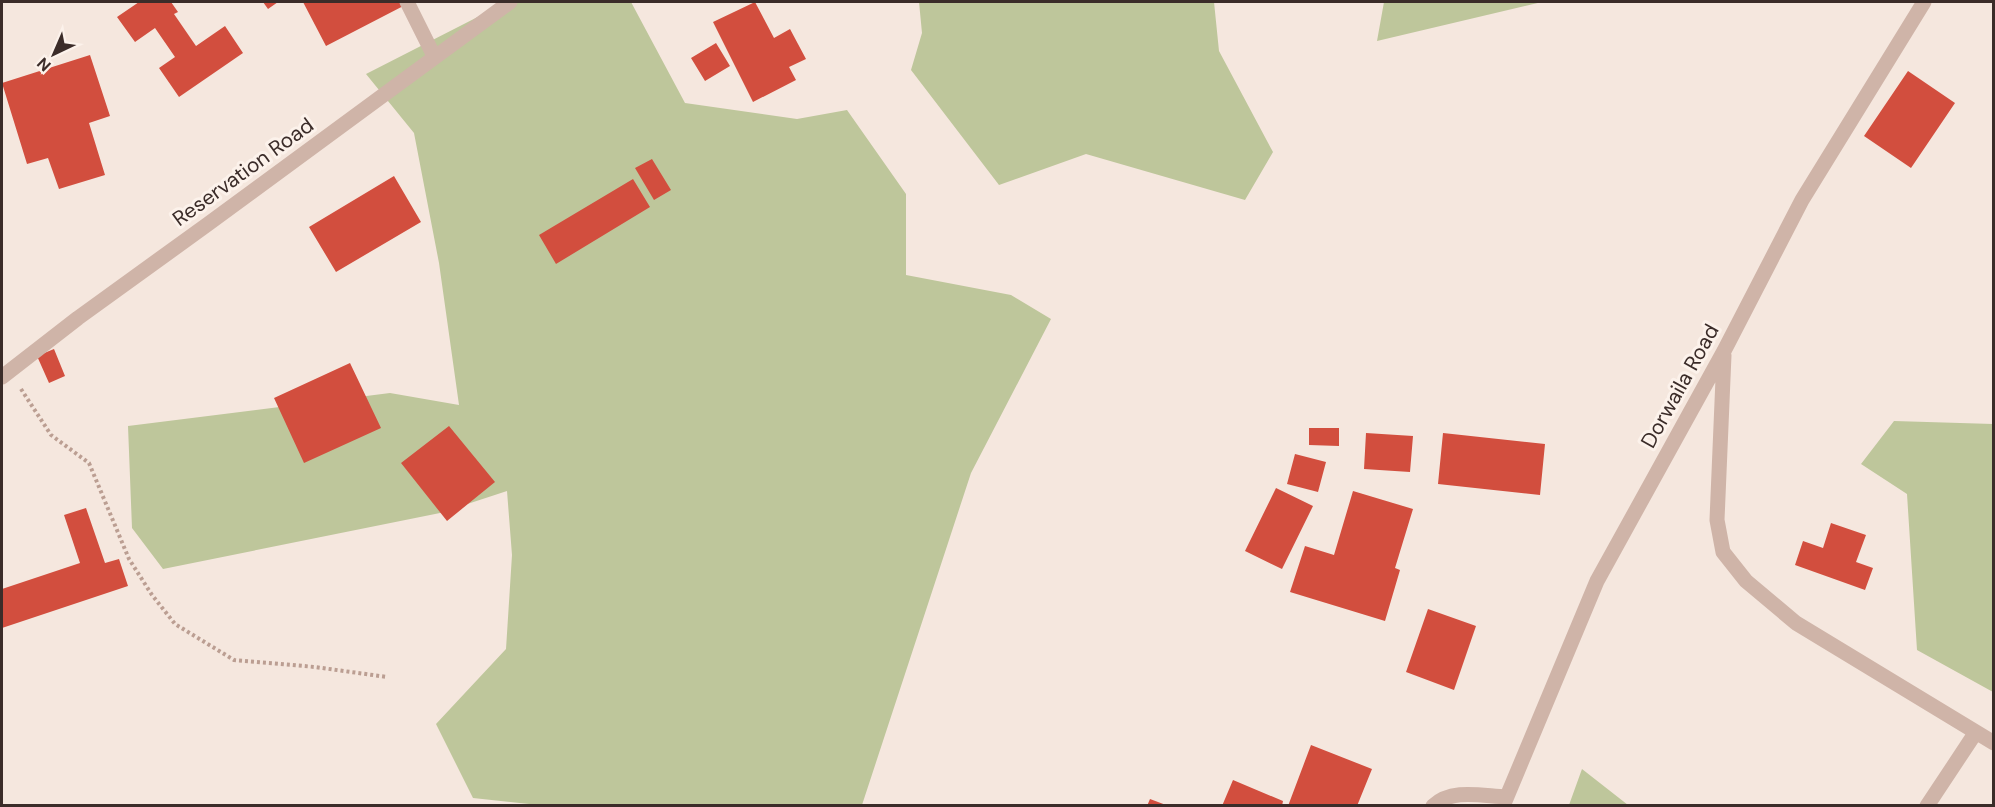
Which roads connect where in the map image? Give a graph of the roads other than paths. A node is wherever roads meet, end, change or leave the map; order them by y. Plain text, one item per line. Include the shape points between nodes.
1 (406, 2) edge
2 (510, 2) edge
3 (1924, 2) edge
4 (434, 56) junction
5 (1724, 351) junction
6 (5, 374) edge
7 (1976, 732) junction
8 (1994, 743) edge
9 (1504, 801) edge
10 (1432, 806) edge
11 (1927, 806) edge

1 - 4 street
2 - 4 street, Reservation Road
3 - 5 street, Dorwaila Road via 1802,200
4 - 6 street, Reservation Road
5 - 7 street via 1717,520 1723,552 1746,581 1796,623
5 - 9 street, Dorwaila Road via 1597,581
7 - 8 street
7 - 11 street
9 - 10 street via 1457,794 1439,799

